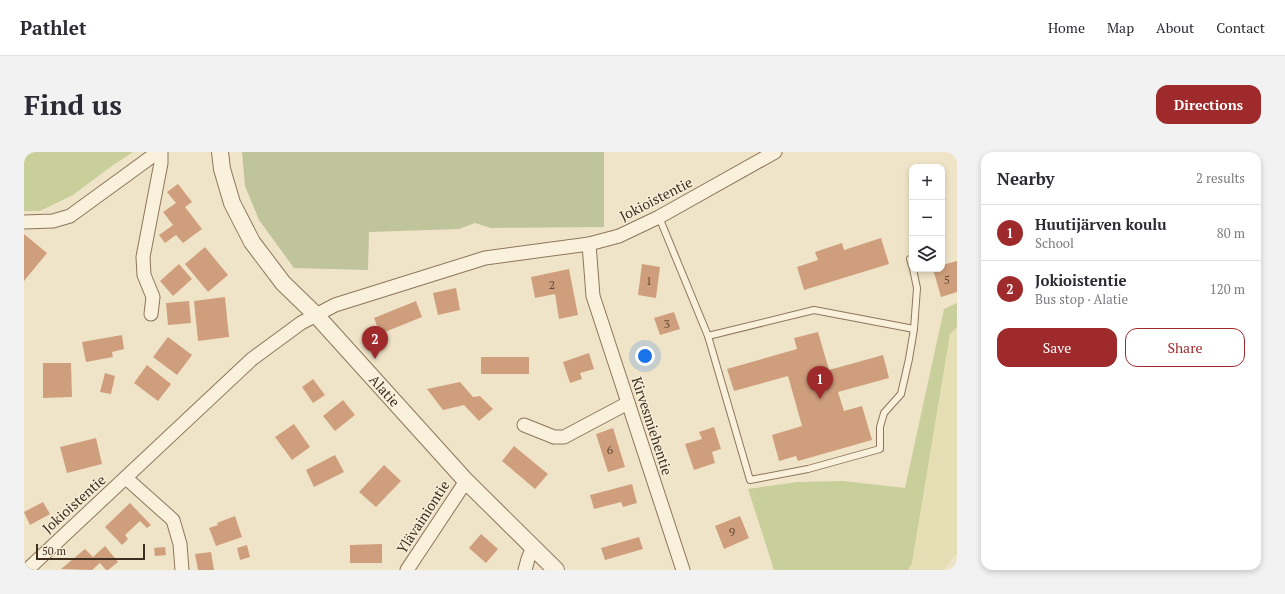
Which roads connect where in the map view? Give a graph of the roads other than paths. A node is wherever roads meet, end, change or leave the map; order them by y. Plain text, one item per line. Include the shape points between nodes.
1 (158, 152) edge
2 (161, 152) edge
3 (220, 152) edge
4 (775, 152) edge
5 (659, 217) junction
6 (24, 222) edge
7 (589, 244) junction
8 (913, 272) edge
9 (151, 314) dead end
10 (316, 315) junction
11 (914, 329) junction
12 (708, 336) junction
13 (628, 403) junction
14 (524, 425) dead end
15 (126, 478) junction
16 (466, 481) junction
17 (533, 547) junction
18 (27, 570) edge
19 (182, 570) edge
20 (407, 570) edge
21 (525, 570) edge
22 (556, 570) edge
23 (683, 570) edge

1 - 6 street via 70,216 53,221
2 - 9 street via 143,256 144,275 153,297
3 - 10 street, Alatie via 232,203 252,242 283,283
4 - 5 street, Jokioistentie
5 - 7 street, Jokioistentie via 619,236
5 - 12 lane
7 - 10 street, Jokioistentie via 485,258 335,305
7 - 13 street, Kirvesmiehentie via 593,296
8 - 11 lane via 917,288
10 - 15 street, Jokioistentie via 252,359
10 - 16 street, Alatie
11 - 12 lane via 814,310
11 - 12 lane via 901,394 884,413 880,427 880,449 808,469 750,480
13 - 14 street via 564,437 554,437
13 - 23 street, Kirvesmiehentie
15 - 18 street, Jokioistentie
15 - 19 street via 173,520 180,544
16 - 17 street, Alatie
16 - 20 street, Ylävainiontie
17 - 21 street
17 - 22 street, Alatie

